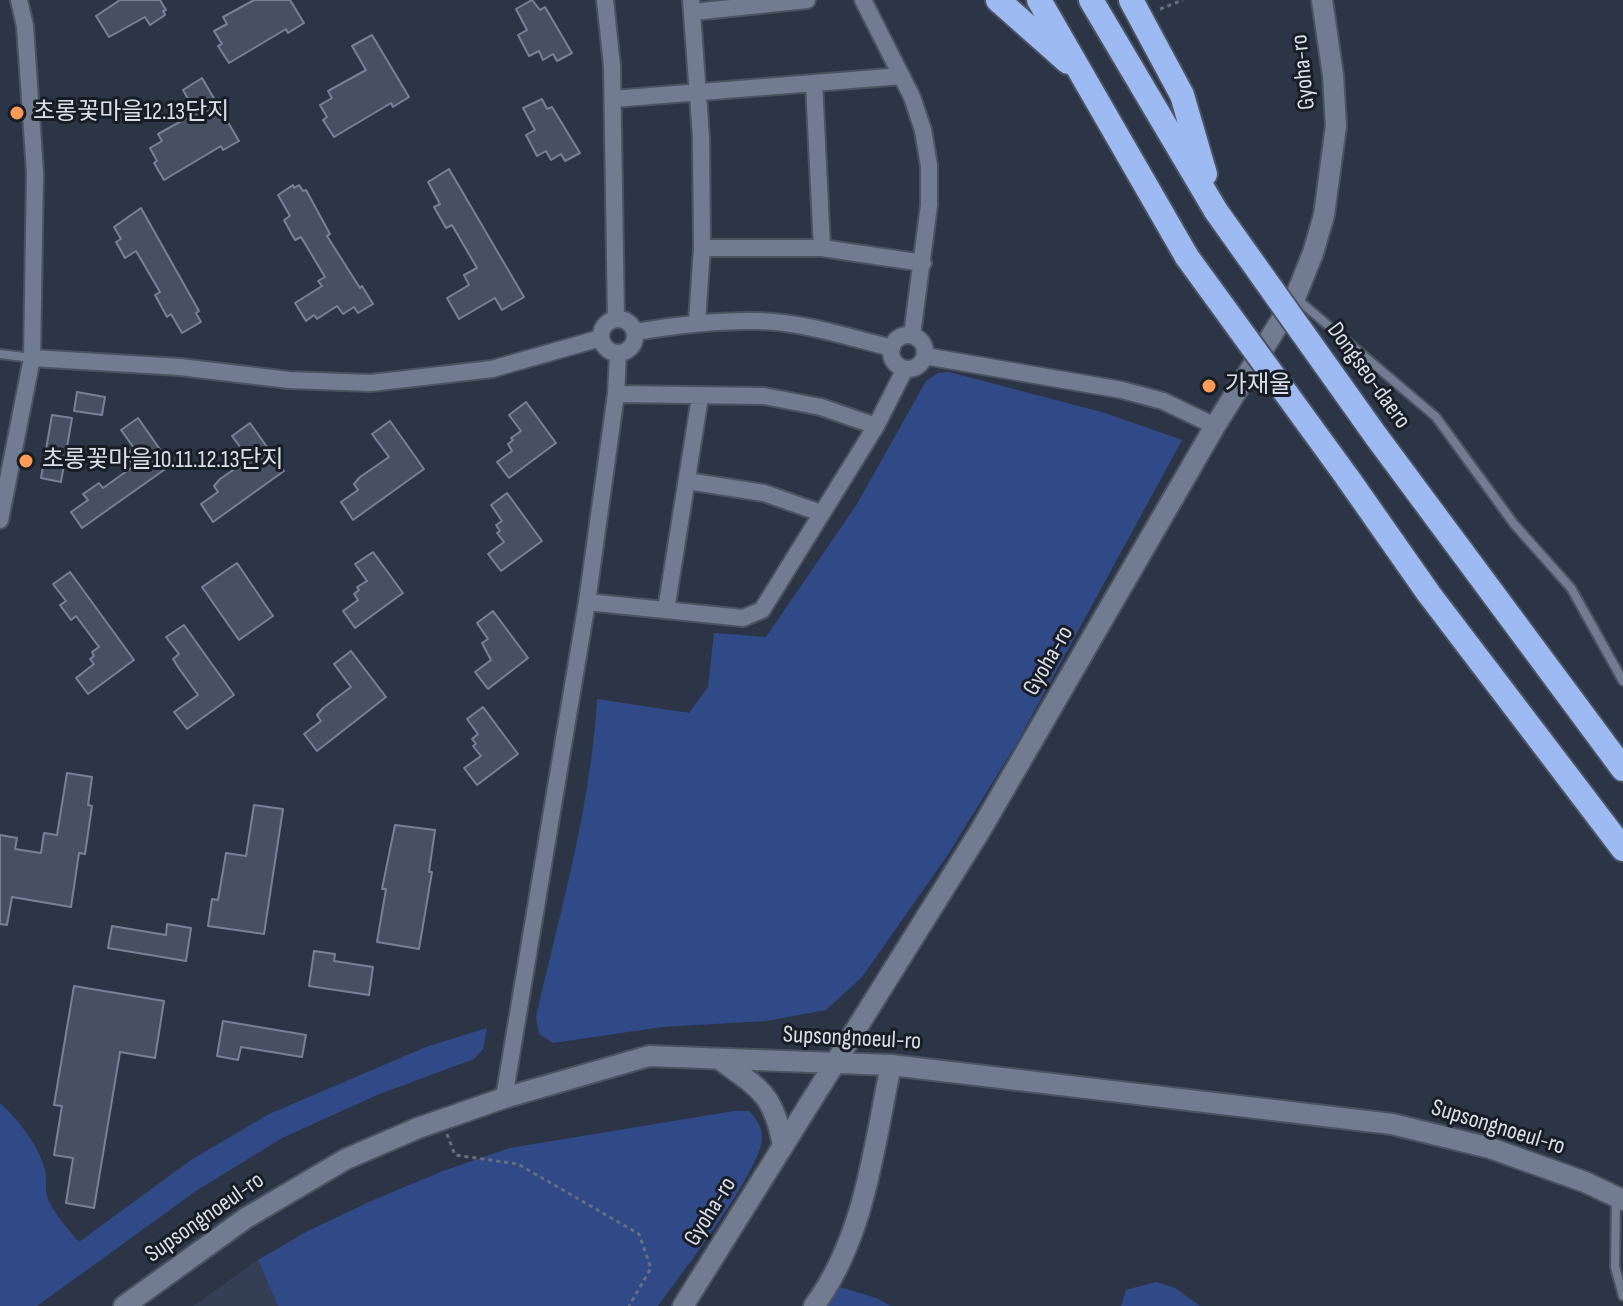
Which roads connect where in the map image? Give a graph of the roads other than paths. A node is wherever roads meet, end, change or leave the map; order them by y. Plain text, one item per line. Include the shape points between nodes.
1 (19, 0) edge
2 (605, 0) edge
3 (807, 0) edge
4 (863, 0) edge
5 (998, 0) edge
6 (1039, 0) edge
7 (1091, 0) edge
8 (1131, 0) edge
9 (1322, 0) edge
10 (692, 6) edge
11 (902, 76) junction
12 (1083, 76) junction
13 (814, 83) junction
14 (699, 93) junction
15 (613, 99) junction
16 (1216, 211) junction
17 (702, 248) junction
18 (822, 248) junction
19 (923, 263) junction
20 (1295, 298) junction
21 (616, 319) junction
22 (697, 322) junction
23 (635, 332) junction
24 (912, 335) junction
25 (601, 338) junction
26 (892, 348) junction
27 (618, 353) junction
28 (0, 354) edge
29 (925, 356) junction
30 (32, 358) junction
31 (905, 369) junction
32 (616, 394) junction
33 (700, 397) junction
34 (876, 426) junction
35 (1215, 426) junction
36 (687, 481) junction
37 (821, 513) junction
38 (0, 520) edge
39 (587, 602) junction
40 (666, 610) junction
41 (1623, 681) edge
42 (1623, 769) edge
43 (1623, 849) edge
44 (719, 1059) junction
45 (835, 1064) junction
46 (891, 1065) junction
47 (504, 1098) junction
48 (783, 1146) junction
49 (1620, 1198) edge
50 (1623, 1296) edge
51 (124, 1306) edge
52 (683, 1306) edge
53 (814, 1306) edge

1 - 30 street via 35,173
2 - 15 street
3 - 10 street
4 - 11 street
5 - 12 highway
6 - 12 highway
7 - 16 highway, Dongseo-daero
8 - 16 highway via 1182,95
9 - 20 street, Gyoha-ro via 1335,138 1324,215
10 - 14 street
11 - 13 street
11 - 19 street via 923,130 929,166
12 - 43 highway, bridge via 1187,257 1429,594
13 - 14 street
13 - 18 street
14 - 15 street
14 - 17 street
15 - 21 street
16 - 42 highway, Dongseo-daero, bridge
17 - 18 street
17 - 22 street
18 - 19 street
19 - 24 street
20 - 35 street, Gyoha-ro
20 - 41 lane via 1436,417 1514,524 1571,588
21 - 23 street via 628,322
21 - 25 street via 606,324
22 - 23 street
22 - 26 street via 810,327
23 - 27 street via 633,346
24 - 26 street via 901,336
24 - 29 street via 922,341
25 - 27 street via 608,350
25 - 30 street via 492,369 371,383
26 - 31 street via 894,361
27 - 32 street
28 - 30 lane
29 - 31 street via 919,366
29 - 35 street via 1122,390 1163,401
30 - 38 street
31 - 34 street
32 - 33 street
32 - 39 street
33 - 34 street via 764,396 821,407
33 - 36 street
34 - 37 street
35 - 45 street, Gyoha-ro via 980,831
36 - 37 street via 764,493
36 - 40 street
37 - 40 street via 762,610 743,618
39 - 40 street
39 - 47 street
44 - 45 street, Supsongnoeul-ro
44 - 47 street, Supsongnoeul-ro via 649,1056
44 - 48 street via 763,1091 778,1118
45 - 46 street, Supsongnoeul-ro
45 - 48 street, Gyoha-ro
46 - 49 street, Supsongnoeul-ro via 1392,1124 1490,1148
46 - 53 street via 861,1208 830,1284
47 - 51 street, Supsongnoeul-ro via 346,1159 246,1218
48 - 52 street, Gyoha-ro
49 - 50 lane via 1615,1267

